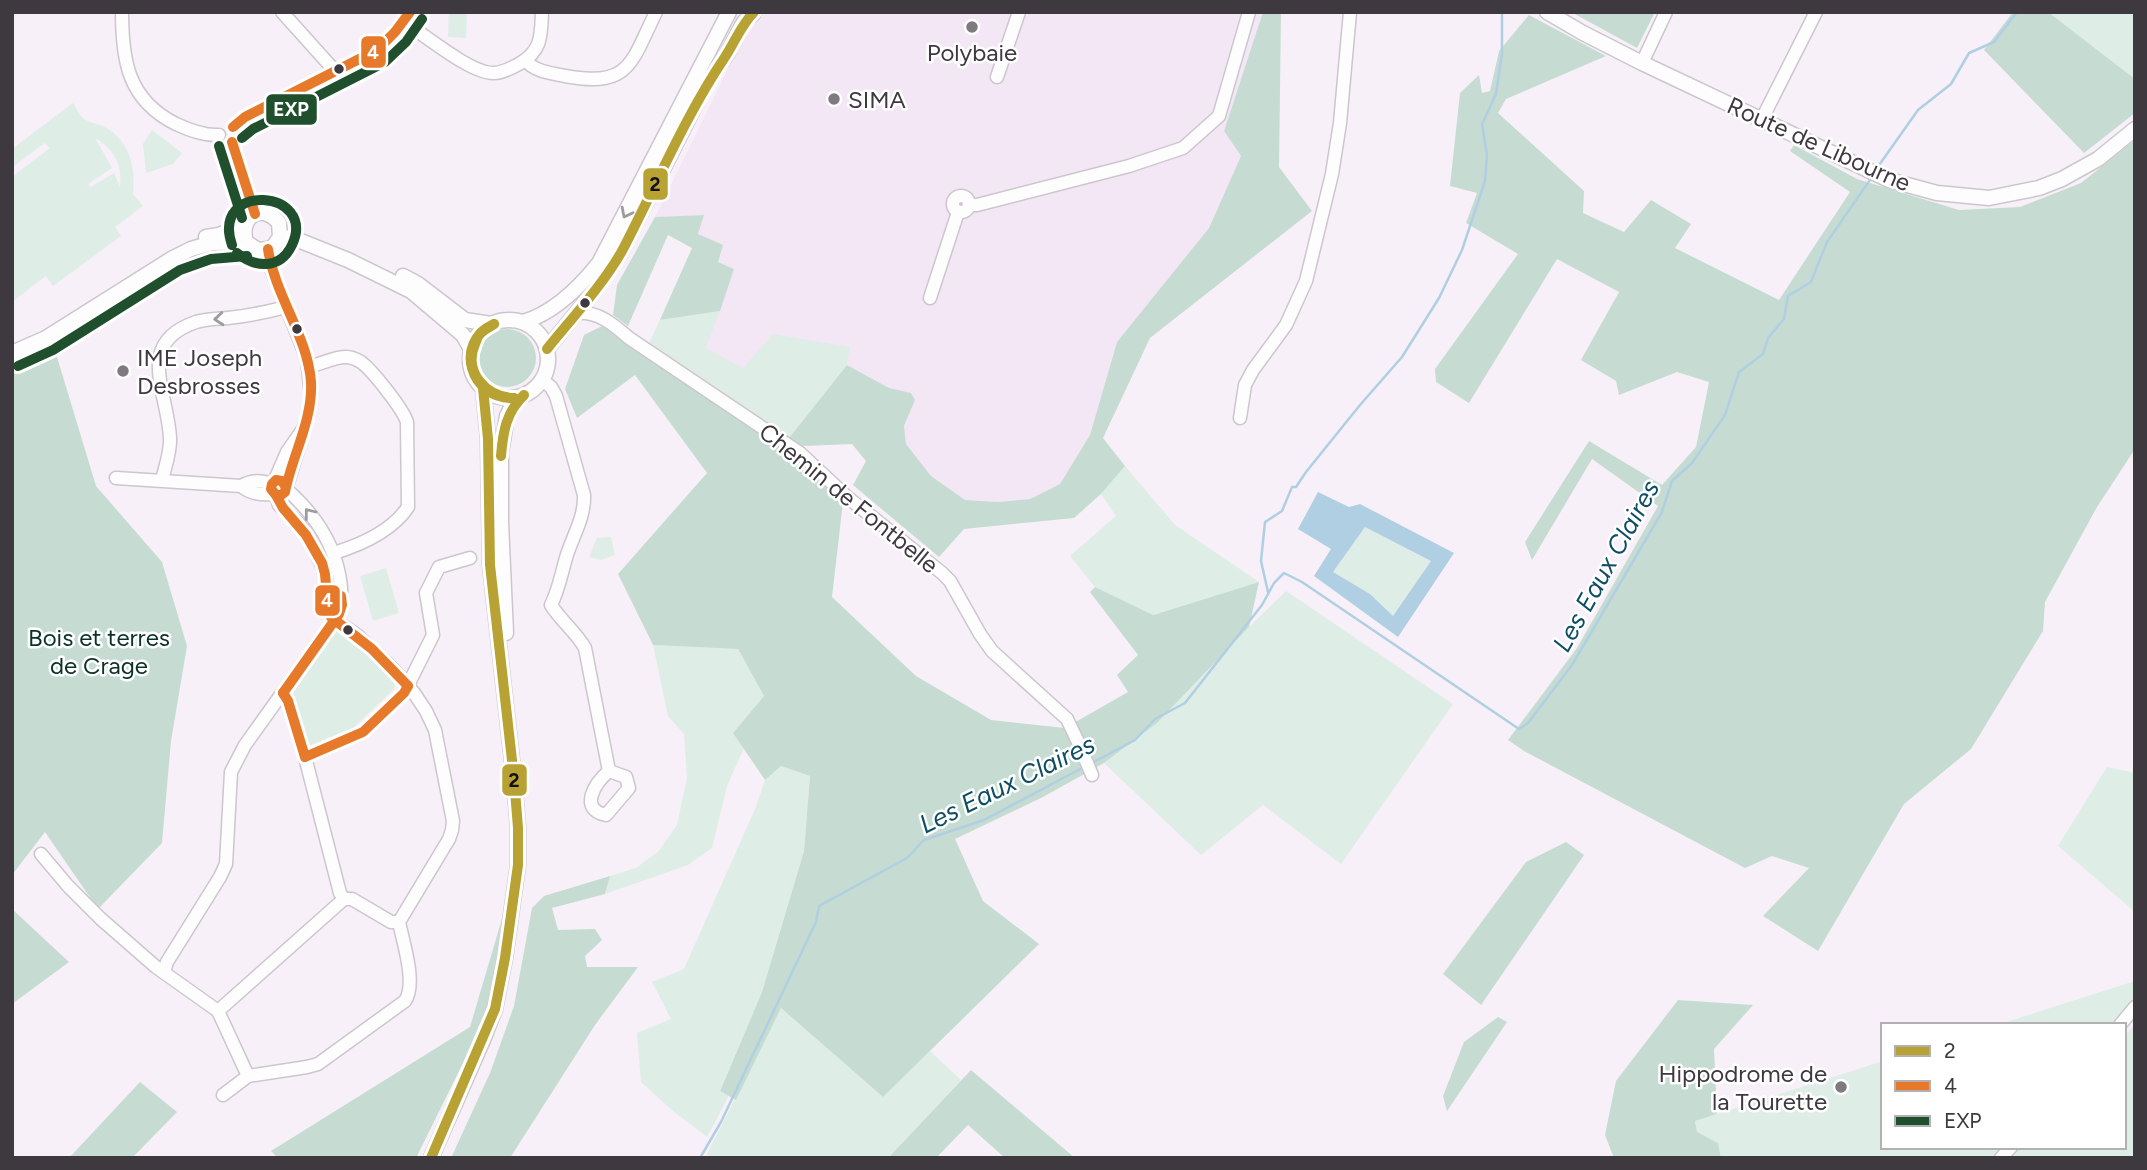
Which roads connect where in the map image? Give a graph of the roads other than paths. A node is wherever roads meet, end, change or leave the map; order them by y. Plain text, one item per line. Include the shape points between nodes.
1 (122, 12) edge
2 (282, 12) edge
3 (542, 12) edge
4 (656, 12) edge
5 (729, 12) edge
6 (1019, 12) edge
7 (1249, 12) edge
8 (1350, 12) edge
9 (1547, 12) edge
10 (1666, 12) edge
11 (1816, 12) edge
12 (750, 13) edge
13 (407, 17) edge
14 (525, 60) junction
15 (1642, 63) junction
16 (335, 71) junction
17 (997, 78) dead end
18 (1762, 119) junction
19 (233, 127) junction
20 (2135, 129) edge
21 (219, 135) junction
22 (232, 142) junction
23 (255, 214) junction
24 (244, 225) junction
25 (281, 237) junction
26 (246, 242) junction
27 (268, 249) junction
28 (348, 260) junction
29 (594, 291) junction
30 (930, 298) dead end
31 (286, 307) junction
32 (576, 313) junction
33 (606, 319) junction
34 (523, 322) junction
35 (491, 324) junction
36 (12, 343) edge
37 (471, 349) junction
38 (547, 349) junction
39 (12, 353) edge
40 (309, 366) junction
41 (542, 380) junction
42 (483, 388) junction
43 (524, 395) junction
44 (1240, 418) dead end
45 (116, 478) dead end
46 (162, 480) junction
47 (278, 488) junction
48 (334, 553) junction
49 (470, 558) dead end
50 (334, 619) junction
51 (408, 686) junction
52 (284, 693) junction
53 (305, 757) junction
54 (1089, 768) dead end
55 (609, 771) dead end
56 (41, 854) dead end
57 (344, 899) junction
58 (399, 922) junction
59 (164, 972) junction
60 (2135, 1007) edge
61 (218, 1011) junction
62 (2122, 1023) edge
63 (248, 1076) junction
64 (223, 1095) dead end
65 (431, 1158) edge
66 (438, 1158) edge

1 - 21 street via 123,54 139,92 169,121
2 - 16 street
3 - 14 street via 537,48
4 - 14 street via 630,63 609,79 550,73
5 -> 34 main road via 599,263 554,307
6 - 17 street
7 - 30 street via 1219,116 1183,148 964,208
8 - 44 street via 1332,174 1306,281 1286,325 1245,385
9 - 15 main road, Route de Libourne
10 - 15 street
11 - 18 street
12 - 29 main road via 705,86 620,254
13 - 14 street via 477,69 492,73
13 - 16 street via 377,50
15 - 18 main road, Route de Libourne
16 - 19 street
18 - 20 main road, Route de Libourne via 1882,177 1937,194 1989,198 2062,179 2098,159
19 - 21 street via 222,127
19 - 22 street via 236,135
21 - 22 street
22 - 23 street
23 - 24 main road
23 - 25 main road via 275,217
24 - 26 main road
24 - 36 main road via 170,252
25 - 27 main road
25 - 28 main road
26 - 27 main road via 258,250
26 - 39 main road via 191,249 46,338
27 - 31 street
28 - 35 main road via 408,279 465,320
28 - 37 main road via 411,291 463,335
29 - 32 main road
29 - 33 street
31 - 40 street
31 -> 46 street via 197,322 163,345 158,368 170,442
32 - 33 street, Chemin de Fontbelle via 589,312
32 - 38 main road
33 - 54 street, Chemin de Fontbelle via 800,453 942,573 992,651 1067,719
34 - 35 main road
34 - 38 main road via 538,333
35 - 37 main road
37 - 42 main road via 472,370
38 - 41 main road
40 - 47 street via 310,405 301,441
40 - 48 street via 339,358 359,360 407,422 408,507 384,529
41 - 43 main road
41 - 55 street via 556,396 584,495 580,522 551,605 586,648
42 - 43 main road via 502,398
42 - 65 main road via 490,565 514,778 518,865 495,1009
43 - 66 main road via 507,416 502,453 505,618 524,824 520,909 499,1014
45 - 46 street
46 - 47 street via 241,486 262,481
48 -> 47 street via 300,501
47 - 50 street via 279,505 300,525 323,568 328,612
48 - 50 street via 342,605
49 - 51 street via 439,567 426,593 433,635
50 - 51 street via 358,636
50 - 52 street
51 - 53 street via 363,732
51 - 58 street via 435,730 453,821 449,839
52 - 53 street
52 - 59 street via 231,772 226,864
53 - 57 street
56 - 59 street via 101,919
57 - 58 street
57 - 61 street
58 - 63 street via 410,979 405,1000 318,1063
59 - 61 street
60 - 62 street
61 - 63 street
63 - 64 street

